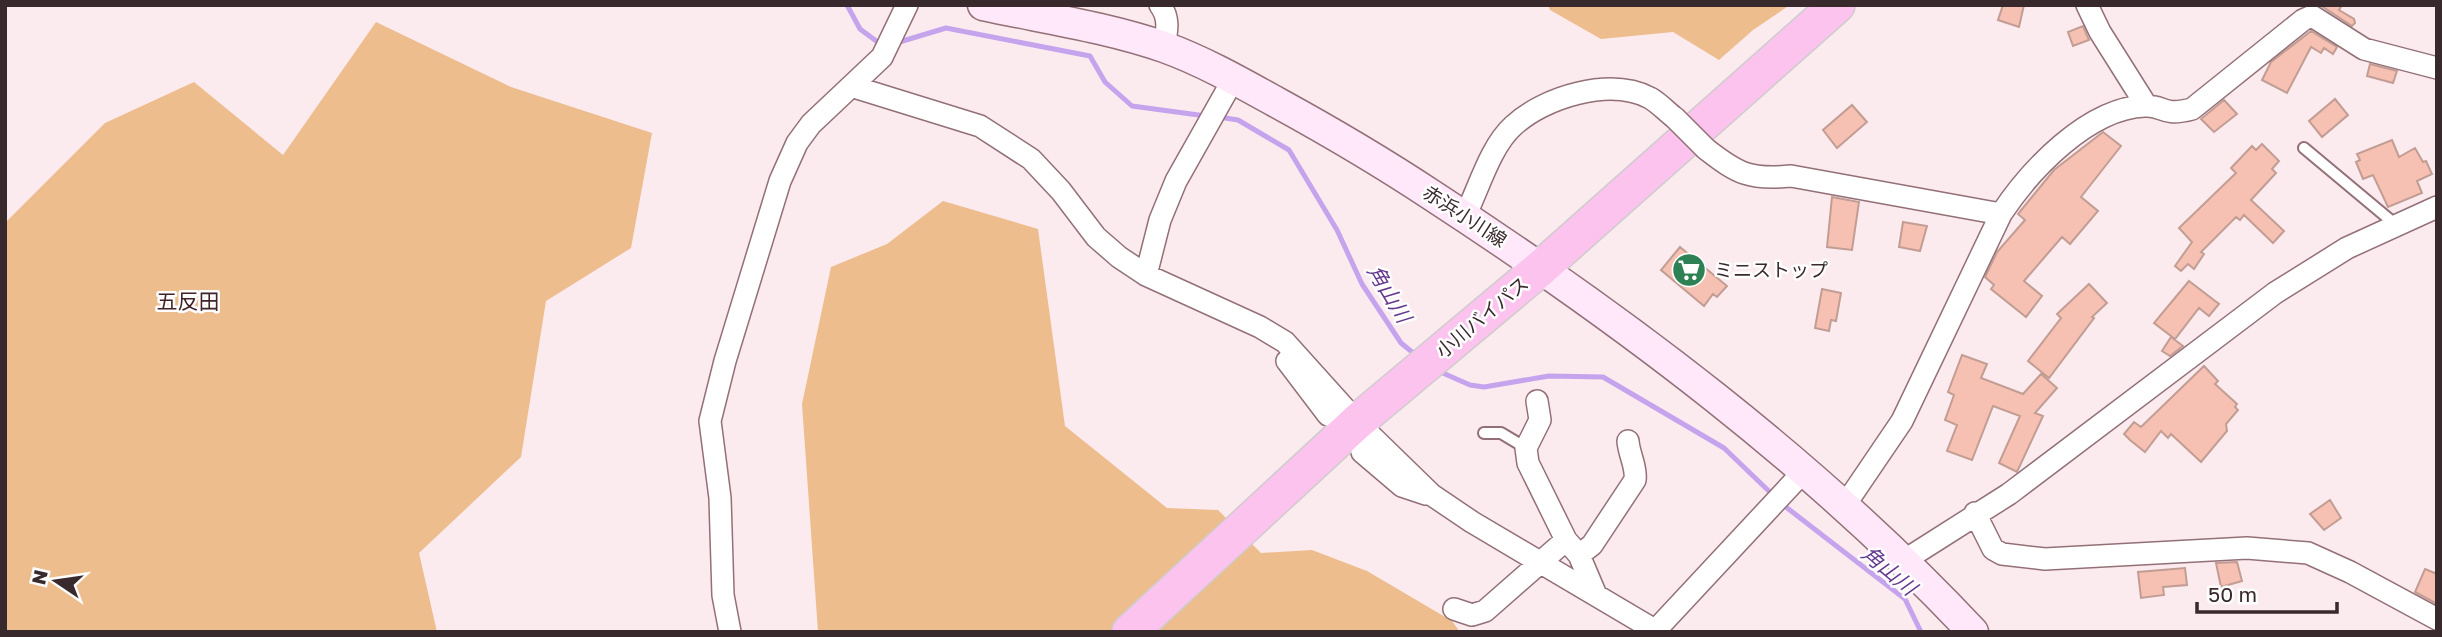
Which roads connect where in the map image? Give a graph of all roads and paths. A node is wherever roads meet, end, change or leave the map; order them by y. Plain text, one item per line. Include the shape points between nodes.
1 (907, 5) edge
2 (983, 5) edge
3 (1160, 5) edge
4 (1837, 5) edge
5 (2087, 5) edge
6 (2311, 11) edge
7 (1164, 47) junction
8 (2437, 68) edge
9 (1234, 78) junction
10 (854, 87) junction
11 (2146, 105) junction
12 (2304, 148) dead end
13 (2437, 207) edge
14 (2001, 214) junction
15 (1465, 216) junction
16 (2395, 224) junction
17 (1542, 267) junction
18 (1146, 275) junction
19 (1285, 342) junction
20 (1537, 401) dead end
21 (1349, 430) junction
22 (1484, 433) dead end
23 (1628, 441) dead end
24 (1526, 448) junction
25 (1797, 478) junction
26 (1432, 495) junction
27 (1845, 505) junction
28 (1975, 513) junction
29 (1572, 548) junction
30 (1905, 560) junction
31 (1541, 563) junction
32 (1596, 595) junction
33 (1454, 609) dead end
34 (2437, 619) edge
35 (1656, 631) edge
36 (730, 632) edge
37 (1130, 632) edge
38 (1973, 632) edge

1 - 10 street via 882,57
2 - 7 main road, 赤浜小川線
3 - 7 street via 1168,27
4 - 17 highway, 小川バイパス
5 - 11 street
6 - 8 street via 2364,49
6 - 11 street via 2192,108 2174,114
7 - 9 main road, 赤浜小川線
9 - 15 main road, 赤浜小川線 via 1367,152
9 - 18 street via 1176,181
10 - 18 street via 980,126 1031,159 1096,237
10 - 36 street via 811,124 780,181 724,360 710,421
11 - 14 street via 2099,118 2074,135 2020,185
12 - 16 lane
13 - 16 street
14 - 15 street, bridge via 1791,176 1761,179 1744,175 1706,149 1651,98 1617,89 1550,103 1513,126 1501,141
14 - 27 street via 1902,421
15 - 17 main road, 赤浜小川線
16 - 28 street via 2275,293 2009,494
17 - 21 highway, 小川バイパス
17 - 25 main road, 赤浜小川線
18 - 19 street
19 - 21 street
19 - 21 street via 1284,356
20 - 24 street via 1540,420
21 - 26 street
21 - 26 street via 1402,486
21 - 37 highway, 小川バイパス
22 - 24 lane via 1501,433
23 - 29 street via 1635,480 1592,545
24 - 29 street via 1538,485
25 - 27 main road, 赤浜小川線
25 - 35 street
26 - 31 street
27 - 30 main road, 赤浜小川線
28 - 30 street
28 - 34 street via 1993,549 2002,554 2045,559 2247,548 2308,553
29 - 31 street
29 - 32 street
30 - 38 main road, 赤浜小川線
31 - 32 street
31 - 33 street via 1485,611 1472,615
32 - 35 street

